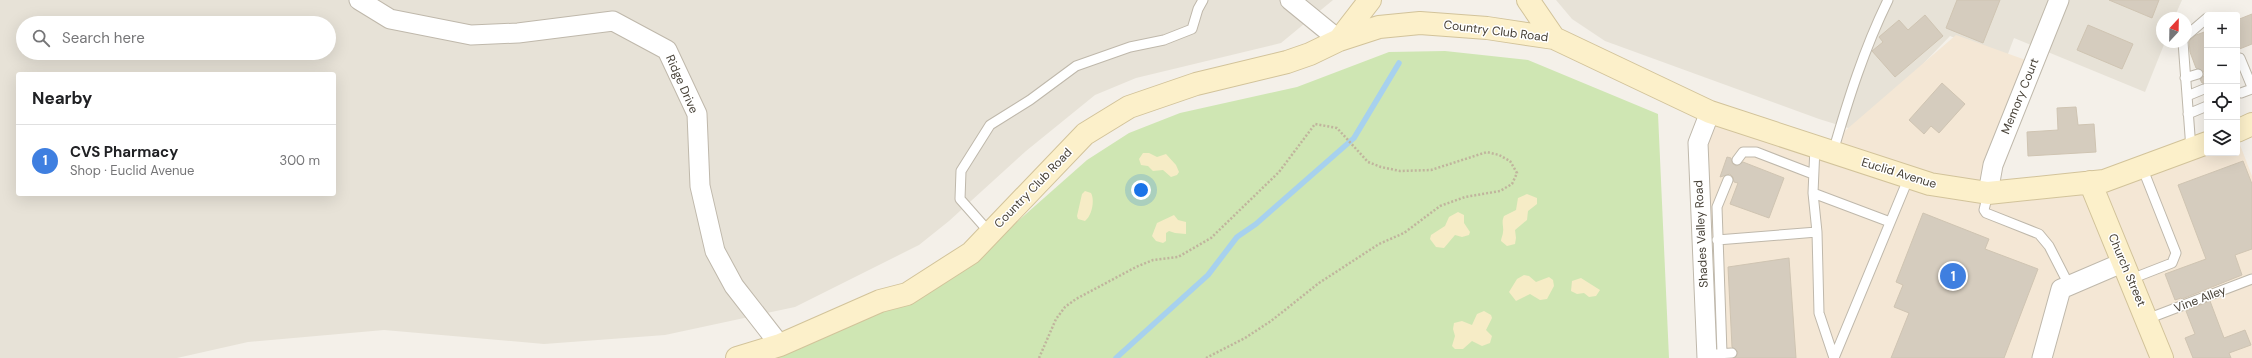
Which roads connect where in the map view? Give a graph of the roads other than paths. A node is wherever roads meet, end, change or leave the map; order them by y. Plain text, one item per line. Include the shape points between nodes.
1 (359, 0) edge
2 (1203, 0) edge
3 (1290, 0) edge
4 (1370, 0) edge
5 (1528, 0) edge
6 (1888, 0) edge
7 (2059, 0) edge
8 (2204, 20) edge
9 (2192, 31) edge
10 (1554, 38) junction
11 (1339, 40) junction
12 (2183, 48) edge
13 (2240, 58) edge
14 (2198, 74) dead end
15 (2247, 74) junction
16 (2240, 77) edge
17 (2185, 78) junction
18 (2252, 88) edge
19 (2204, 89) dead end
20 (2241, 93) dead end
21 (2187, 96) junction
22 (2204, 107) edge
23 (1710, 112) junction
24 (2188, 114) junction
25 (2252, 124) edge
26 (2240, 130) edge
27 (2199, 146) edge
28 (1824, 150) junction
29 (1737, 160) dead end
30 (2142, 167) junction
31 (1813, 174) junction
32 (1909, 177) junction
33 (1728, 180) dead end
34 (2090, 182) junction
35 (1813, 193) junction
36 (1988, 193) junction
37 (1890, 222) junction
38 (1817, 232) junction
39 (990, 233) junction
40 (1717, 240) junction
41 (2127, 270) junction
42 (2252, 279) edge
43 (2069, 285) junction
44 (2147, 319) junction
45 (780, 345) junction
46 (1732, 353) dead end
47 (1712, 355) edge
48 (737, 358) edge
49 (1834, 358) edge
50 (2042, 358) edge
51 (2162, 358) edge

1 - 45 street, Ridge Drive via 390,19 470,35 518,33 613,21 667,50 697,114 700,186 715,250 734,286
2 - 39 lane via 1192,29 1076,66 1030,100 990,125 961,171 960,198
3 - 11 street
4 - 11 street, Country Club Road
5 - 10 street
6 - 28 lane via 1871,37 1848,102
7 - 36 street, Memory Court via 1993,165
8 - 9 lane
10 - 11 street, Country Club Road via 1487,28 1420,23 1379,27
10 - 23 street, Country Club Road
11 - 39 street, Country Club Road via 1287,62 1196,84 1130,107 1085,134
12 - 17 lane
13 - 15 lane
14 - 17 lane
15 - 16 lane
15 - 18 lane
17 - 21 lane
18 - 20 lane
19 - 21 lane
21 - 24 lane
22 - 24 lane
23 - 28 street, Euclid Avenue
23 - 47 street, Shades Valley Road via 1698,143
24 - 27 lane
25 - 26 street
27 - 30 street, Euclid Avenue
28 - 31 lane
28 - 32 street, Euclid Avenue
29 - 31 lane via 1744,152 1756,152
30 - 34 street, Euclid Avenue via 2104,181
30 - 41 lane via 2176,253 2172,263
31 - 35 lane
32 - 36 street, Euclid Avenue via 1930,184
32 - 37 lane
33 - 40 lane via 1717,207
34 - 36 street, Euclid Avenue
34 - 41 street, Church Street
35 - 37 lane
35 - 38 lane
36 - 43 lane via 1984,210 1986,213 2039,234 2049,246
37 - 49 lane
38 - 40 lane
38 - 49 lane via 1818,313
39 - 45 street, Country Club Road via 971,253 907,294 880,301
40 - 47 lane
41 - 43 street
41 - 44 street, Church Street
42 - 44 lane, Vine Alley
43 - 50 street via 2061,289
44 - 51 street, Church Street
45 - 48 street, Country Club Road
46 - 47 lane

